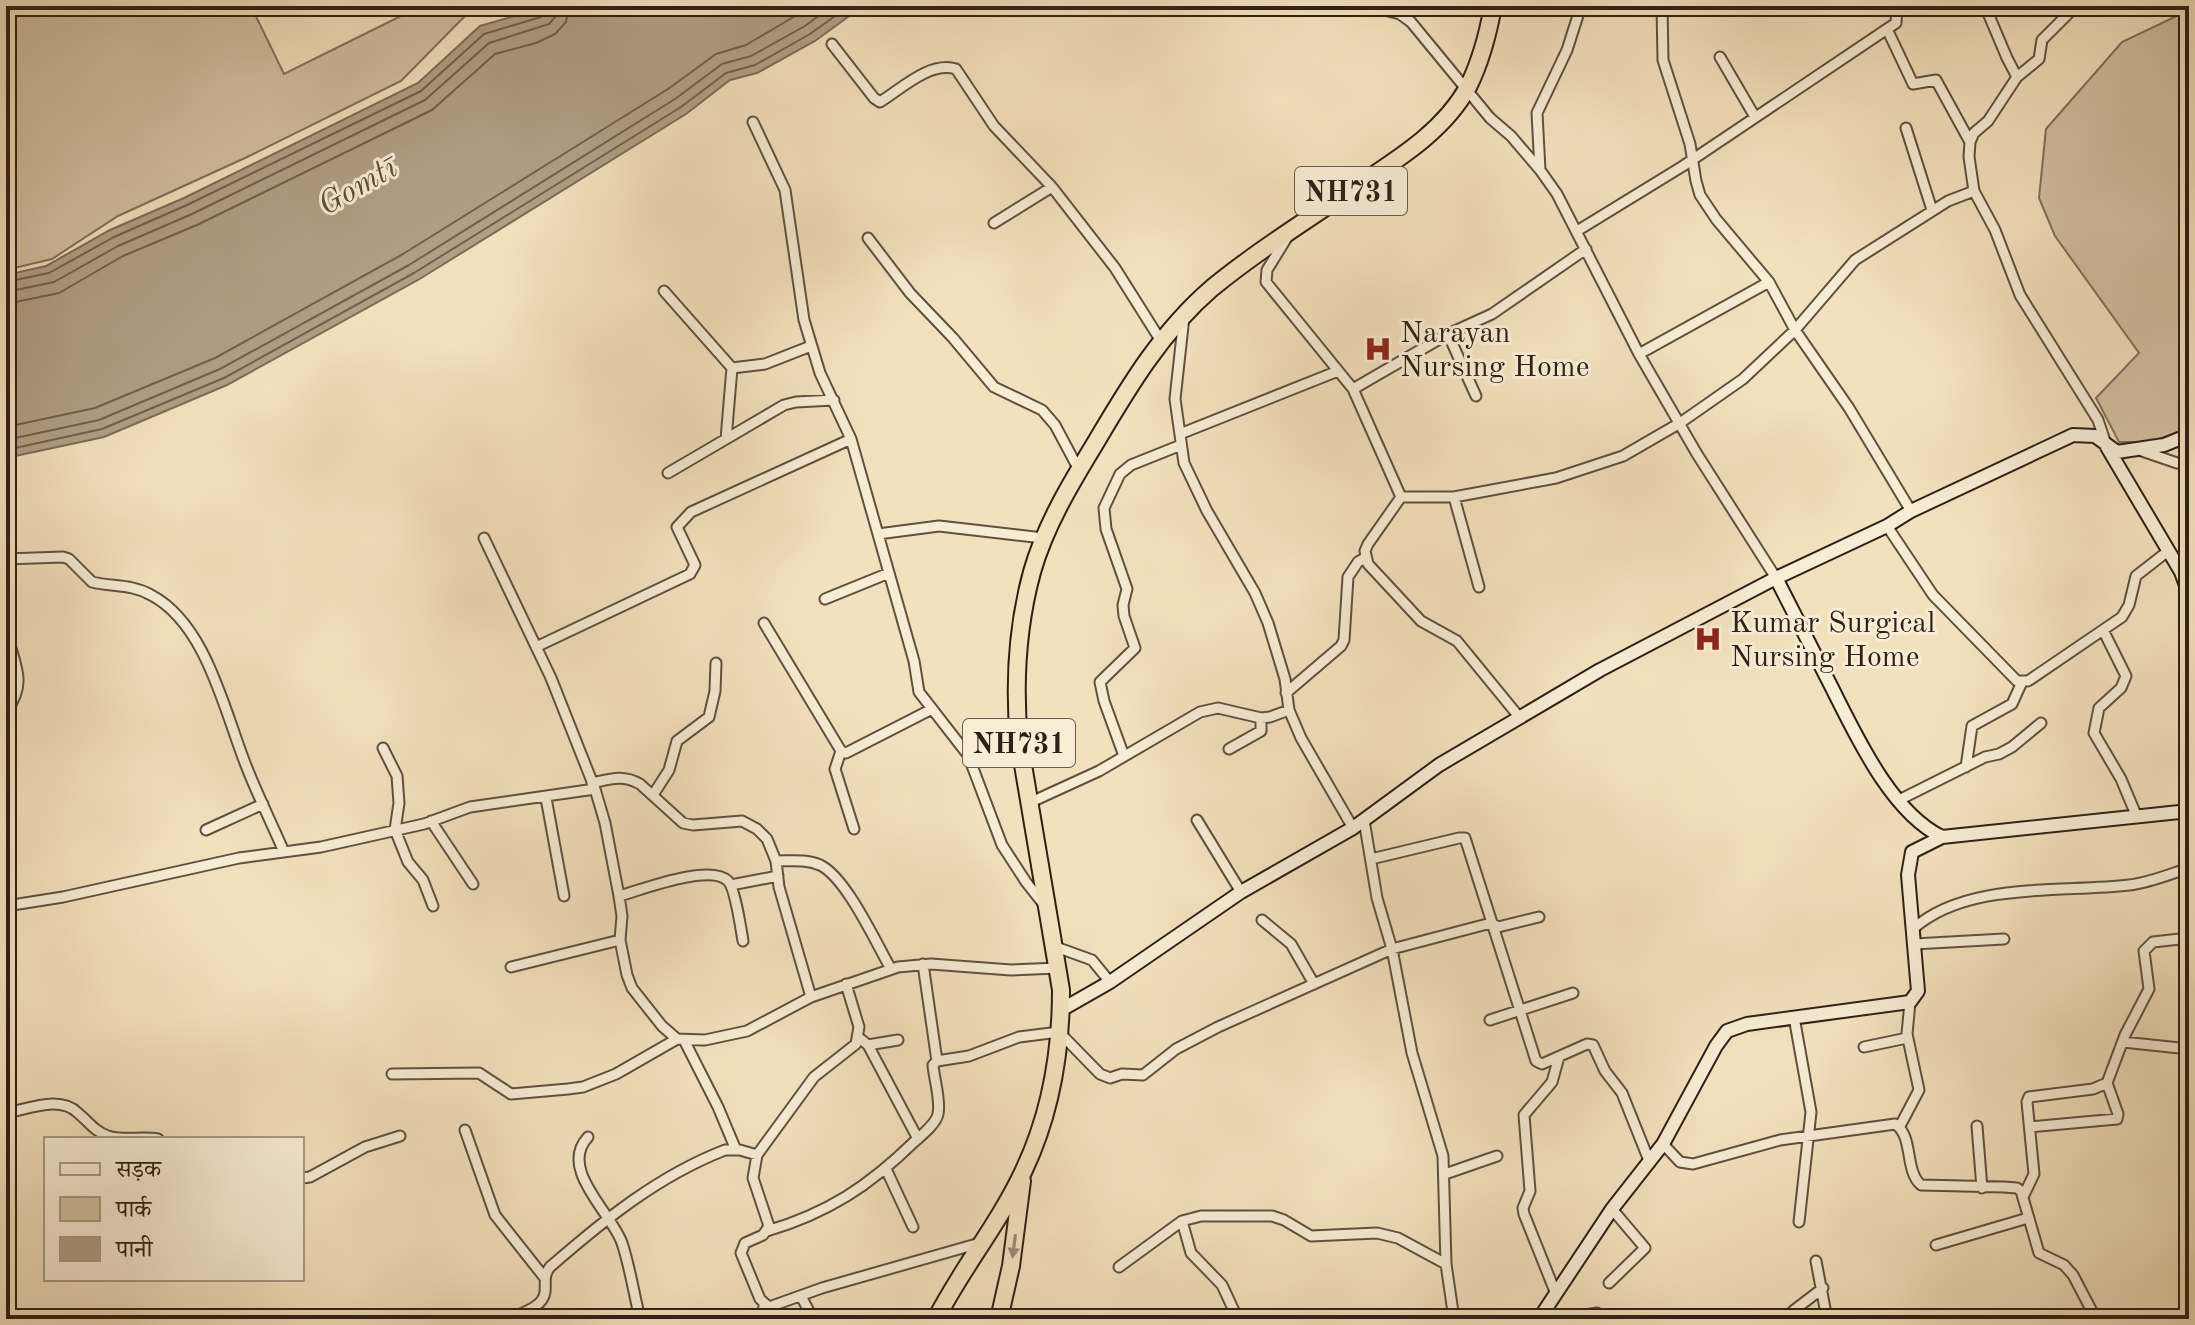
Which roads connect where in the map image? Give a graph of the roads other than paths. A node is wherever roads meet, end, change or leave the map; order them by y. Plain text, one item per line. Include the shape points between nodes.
1 (1368, 6) edge
2 (1493, 6) edge
3 (1581, 6) edge
4 (1662, 6) edge
5 (1897, 6) edge
6 (1985, 6) edge
7 (2076, 6) edge
8 (1397, 10) edge
9 (1887, 29) junction
10 (832, 44) dead end
11 (1720, 57) dead end
12 (2017, 77) junction
13 (1467, 88) junction
14 (1755, 117) junction
15 (753, 122) dead end
16 (1906, 128) dead end
17 (1970, 142) junction
18 (1693, 158) junction
19 (1540, 170) junction
20 (1052, 187) junction
21 (1974, 191) junction
22 (1932, 210) junction
23 (994, 223) dead end
24 (1291, 231) junction
25 (1577, 231) junction
26 (868, 238) dead end
27 (1586, 249) junction
28 (1769, 282) junction
29 (664, 291) dead end
30 (1184, 314) junction
31 (1795, 330) junction
32 (1448, 334) junction
33 (1161, 341) junction
34 (811, 346) junction
35 (1639, 354) junction
36 (732, 368) junction
37 (1338, 371) junction
38 (1353, 389) junction
39 (1476, 396) dead end
40 (834, 400) junction
41 (1680, 423) junction
42 (2189, 435) edge
43 (726, 439) junction
44 (851, 439) junction
45 (1181, 440) junction
46 (2107, 447) junction
47 (2142, 451) junction
48 (2189, 464) edge
49 (1079, 470) junction
50 (668, 473) dead end
51 (1401, 497) junction
52 (1454, 497) junction
53 (1911, 511) junction
54 (1887, 526) junction
55 (878, 534) junction
56 (484, 538) dead end
57 (1043, 538) junction
58 (2168, 551) junction
59 (1365, 558) junction
60 (6, 559) edge
61 (889, 573) junction
62 (1776, 578) junction
63 (1479, 587) dead end
64 (2189, 594) edge
65 (825, 599) dead end
66 (764, 623) dead end
67 (2103, 630) junction
68 (6, 632) edge
69 (536, 647) junction
70 (716, 663) dead end
71 (2022, 682) junction
72 (1286, 693) junction
73 (932, 709) junction
74 (1289, 710) junction
75 (6, 712) edge
76 (1261, 718) junction
77 (1520, 718) junction
78 (2041, 723) dead end
79 (383, 748) dead end
80 (1229, 749) dead end
81 (841, 751) junction
82 (1124, 756) junction
83 (1966, 767) junction
84 (594, 786) junction
85 (653, 795) junction
86 (546, 798) junction
87 (1899, 800) junction
88 (1029, 803) junction
89 (263, 804) junction
90 (2189, 811) edge
91 (2137, 817) junction
92 (1197, 820) dead end
93 (431, 821) junction
94 (1358, 824) junction
95 (854, 829) dead end
96 (206, 830) dead end
97 (395, 830) junction
98 (1942, 837) junction
99 (284, 852) junction
100 (1371, 859) junction
101 (776, 861) junction
102 (2189, 868) edge
103 (778, 876) junction
104 (473, 884) dead end
105 (731, 885) junction
106 (1241, 892) junction
107 (564, 896) dead end
108 (619, 896) junction
109 (6, 906) edge
110 (433, 906) dead end
111 (1049, 912) junction
112 (1539, 917) dead end
113 (1262, 920) dead end
114 (1491, 923) junction
115 (1913, 929) junction
116 (2189, 938) edge
117 (2004, 939) dead end
118 (620, 940) junction
119 (743, 941) dead end
120 (1914, 944) junction
121 (1056, 947) junction
122 (1392, 949) junction
123 (923, 964) junction
124 (511, 967) dead end
125 (1058, 968) junction
126 (891, 969) junction
127 (1110, 982) junction
128 (846, 984) junction
129 (1314, 984) junction
130 (1573, 993) dead end
131 (811, 997) junction
132 (1910, 1002) junction
133 (1061, 1010) junction
134 (1519, 1011) junction
135 (1794, 1017) junction
136 (1490, 1020) dead end
137 (1059, 1032) junction
138 (858, 1037) junction
139 (1907, 1038) junction
140 (681, 1040) junction
141 (898, 1040) dead end
142 (2123, 1042) junction
143 (868, 1045) junction
144 (1864, 1047) dead end
145 (2189, 1049) edge
146 (1559, 1057) junction
147 (937, 1061) junction
148 (392, 1074) dead end
149 (2107, 1083) junction
150 (6, 1113) edge
151 (1900, 1126) junction
152 (1977, 1126) dead end
153 (2030, 1127) junction
154 (465, 1130) dead end
155 (1809, 1134) junction
156 (400, 1136) dead end
157 (131, 1137) edge
158 (588, 1137) dead end
159 (918, 1139) junction
160 (1663, 1144) junction
161 (736, 1150) junction
162 (757, 1155) junction
163 (1497, 1156) dead end
164 (1650, 1163) junction
165 (886, 1169) junction
166 (1023, 1172) junction
167 (1445, 1174) junction
168 (304, 1178) edge
169 (1982, 1188) junction
170 (2024, 1195) junction
171 (1612, 1209) junction
172 (608, 1217) junction
173 (2028, 1218) junction
174 (1182, 1221) junction
175 (1799, 1222) dead end
176 (913, 1227) dead end
177 (767, 1231) junction
178 (981, 1243) junction
179 (1936, 1245) dead end
180 (1816, 1261) dead end
181 (1446, 1264) junction
182 (1119, 1267) dead end
183 (544, 1277) junction
184 (1609, 1283) dead end
185 (1823, 1288) junction
186 (1556, 1294) junction
187 (801, 1296) junction
188 (764, 1304) junction
189 (638, 1310) dead end
190 (1235, 1313) dead end
191 (1597, 1313) dead end
192 (509, 1319) edge
193 (763, 1319) edge
194 (813, 1319) edge
195 (936, 1319) edge
196 (999, 1319) edge
197 (1454, 1319) edge
198 (1539, 1319) edge
199 (1561, 1319) edge
200 (1794, 1319) edge
201 (1827, 1319) edge
202 (2096, 1319) edge

1 - 8 street
2 - 13 highway, NH731
3 - 19 street via 1537,113
4 - 18 street via 1663,60
5 - 9 street via 1896,23
6 - 12 street
7 - 12 street via 2042,40 2039,59
8 - 13 street
9 - 14 street
9 - 17 street via 1913,84 1936,80
10 - 20 street via 880,102 932,69 956,69 994,126
11 - 14 street
12 - 17 street
13 - 19 street
13 - 24 highway, NH731 via 1438,125 1400,157
14 - 18 street
15 - 34 street via 785,190
16 - 22 street
17 - 21 street
18 - 25 street
18 - 28 street via 1700,195
19 - 25 street
20 - 23 street
20 - 33 street via 1115,268
21 - 22 street
21 - 46 street via 2020,295 2098,420
22 - 31 street via 1855,260
24 - 30 highway, NH731
24 - 37 street via 1267,270 1266,282
25 - 27 street
26 - 49 street via 994,387 1042,410
27 - 32 street via 1492,314
27 - 35 street
28 - 31 street
28 - 35 street
29 - 36 street
30 - 33 highway, NH731
30 - 45 street via 1175,399
31 - 41 street via 1743,379
31 - 53 street
32 - 38 street
32 - 39 street
33 - 49 highway, NH731
34 - 36 street via 765,364
34 - 40 street
35 - 41 street
36 - 43 street
37 - 38 street
37 - 45 street
38 - 51 street
40 - 43 street via 784,405
40 - 44 street
41 - 52 street via 1597,465
41 - 62 street
42 - 47 street
43 - 50 street
44 - 55 street
44 - 69 street via 691,512 677,527 695,565 690,574
45 - 72 street via 1192,484 1268,623
45 - 82 street via 1120,474 1104,508 1127,589 1124,616 1135,648 1100,682
46 - 47 street
46 - 53 street via 2087,433 2073,435
46 - 58 street
47 - 48 street
49 - 57 highway, NH731
51 - 52 street
51 - 59 street via 1368,544
52 - 63 street
53 - 54 street
54 - 62 street
54 - 71 street via 1933,595
55 - 57 street via 939,526
55 - 61 street
56 - 69 street
57 - 88 highway, NH731 via 1018,653 1016,703
58 - 64 street
58 - 67 street via 2136,576 2127,611
59 - 72 street via 1348,577 1341,646
59 - 77 street via 1421,621 1457,641
60 - 89 street via 63,557 92,582 131,586 177,614 218,686
61 - 65 street
61 - 73 street via 919,692
62 - 77 street
62 - 87 street via 1865,753
66 - 81 street
67 - 71 street
67 - 91 street via 2126,676 2099,708 2094,733
68 - 75 street via 19,680 17,698
69 - 84 street
70 - 85 street via 709,717 677,741 669,770
71 - 83 street via 2012,704 1972,726
72 - 74 street
73 - 81 street
73 - 111 street via 968,755 1002,845
74 - 76 street
74 - 94 street via 1328,788
76 - 80 street via 1261,731
76 - 82 street via 1218,708 1200,712
77 - 94 street via 1439,765
78 - 83 street via 1999,754
79 - 97 street via 398,784
81 - 95 street via 835,769
82 - 88 street
83 - 87 street
84 - 85 street via 620,776
84 - 86 street
84 - 108 street
85 - 101 street via 683,823 752,825 767,839
86 - 93 street via 470,807
86 - 107 street
87 - 98 street
88 - 111 highway, NH731
89 - 96 street
89 - 99 street
90 - 91 street
91 - 98 street
92 - 106 street
93 - 97 street
93 - 104 street
94 - 100 street
94 - 106 street
97 - 99 street
97 - 110 street
98 - 115 street via 1909,857
99 - 109 street
100 - 114 street via 1465,838
100 - 122 street
101 - 103 street
101 - 126 street via 823,866 854,904
102 - 115 street via 2133,885 1992,896 1942,908
103 - 105 street
103 - 131 street
105 - 108 street via 724,878 697,873
105 - 119 street
106 - 127 street
108 - 118 street
111 - 121 highway, NH731
112 - 114 street via 1498,927
113 - 129 street via 1291,944
114 - 122 street
114 - 134 street
115 - 120 street
116 - 142 street via 2153,942 2144,951 2149,989
117 - 120 street
118 - 124 street
118 - 140 street via 632,988 662,1026
120 - 132 street via 1918,991
121 - 125 highway, NH731
121 - 127 street via 1092,960
122 - 129 street
122 - 167 street via 1412,1053
123 - 125 street
123 - 126 street
123 - 147 street
125 - 133 highway, NH731
126 - 128 street
127 - 133 street
128 - 131 street
128 - 138 street
129 - 137 street via 1176,1049 1143,1075 1100,1074
130 - 134 street
131 - 140 street via 733,1036
132 - 135 street
132 - 139 street
133 - 137 highway, NH731
134 - 136 street
134 - 146 street via 1536,1061
135 - 155 street via 1810,1098
135 - 160 street via 1727,1031
137 - 147 street via 1019,1037 969,1056
137 - 166 highway, NH731 via 1046,1106
138 - 143 street
138 - 162 street via 851,1050 814,1077
139 - 144 street
139 - 151 street via 1919,1090
140 - 148 street via 616,1074 568,1089 511,1094 479,1073
140 - 161 street
141 - 143 street
142 - 145 street
142 - 149 street
143 - 159 street
146 - 164 street via 1593,1045 1622,1093
146 - 186 street via 1552,1082 1524,1115 1530,1191 1524,1214
147 - 159 street via 933,1065 939,1112
149 - 153 street via 2029,1097
149 - 153 street via 2117,1119
150 - 157 street via 56,1103 77,1111 104,1135
151 - 155 street
151 - 169 street via 1917,1182
152 - 169 street
153 - 170 street via 2034,1174
154 - 183 street via 495,1215
155 - 160 street via 1693,1164 1680,1162
155 - 175 street
156 - 168 street
158 - 172 street via 578,1154 582,1175
159 - 165 street
160 - 164 street
161 - 162 street
161 - 172 street via 708,1157
162 - 177 street via 753,1178
163 - 167 street
164 - 171 street
165 - 176 street
165 - 177 street via 845,1198
166 - 178 highway, NH731
166 -> 196 highway, NH731
167 - 181 street
169 - 170 street via 2017,1188
170 - 173 street
171 - 184 street via 1645,1248
171 - 186 street
172 - 183 street
172 - 189 street via 622,1243
173 - 179 street
173 - 202 street via 2039,1253 2073,1275
174 - 181 street via 1272,1216 1311,1236 1377,1233 1398,1238
174 - 182 street
174 - 190 street via 1191,1253 1222,1285
177 - 188 street via 745,1243 741,1253
178 - 187 street
178 - 195 highway, NH731
180 - 185 street
181 - 197 street
183 - 192 street via 541,1302
185 - 200 street via 1796,1307
185 - 201 street
186 - 198 street
187 - 188 street
187 - 194 street
188 - 193 street
191 - 199 street

